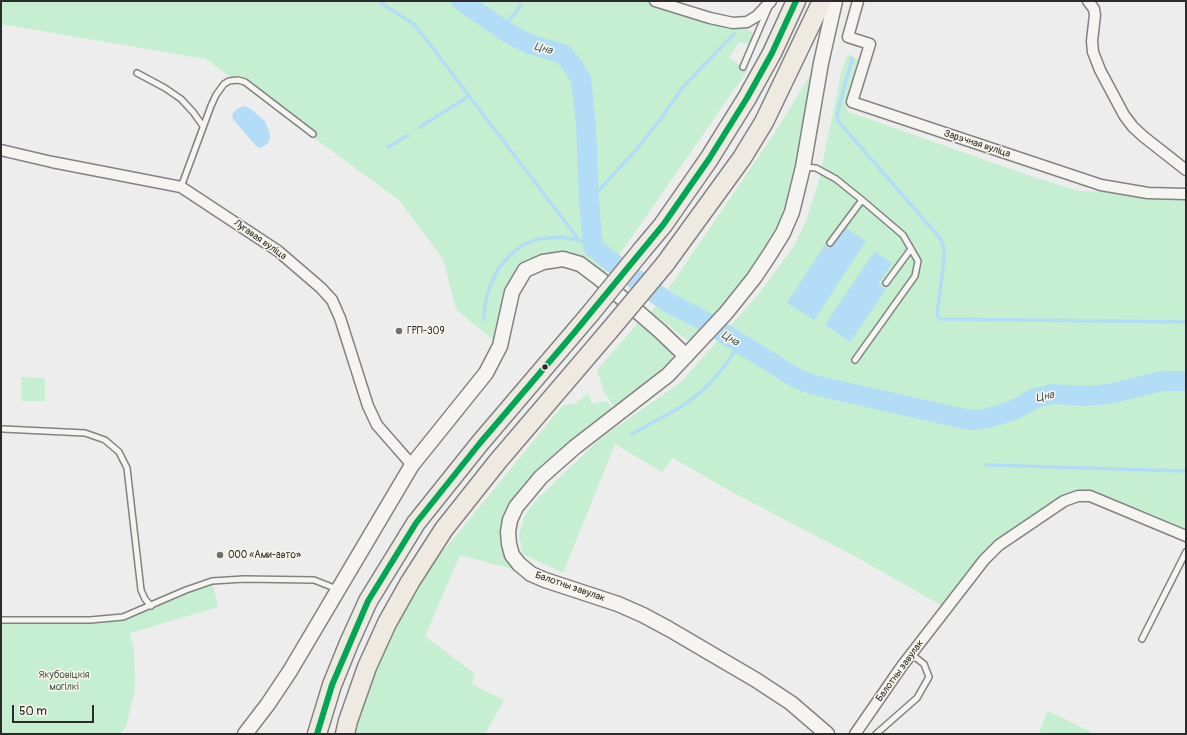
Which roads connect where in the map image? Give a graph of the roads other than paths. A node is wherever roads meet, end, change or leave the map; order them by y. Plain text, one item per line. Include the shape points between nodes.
1 (655, 1) edge
2 (771, 1) edge
3 (796, 1) edge
4 (822, 1) edge
5 (836, 1) edge
6 (858, 1) edge
7 (1088, 1) edge
8 (743, 67) dead end
9 (137, 73) dead end
10 (203, 126) junction
11 (313, 134) dead end
12 (1, 150) edge
13 (803, 167) junction
14 (1186, 170) edge
15 (180, 187) junction
16 (1186, 194) edge
17 (862, 200) junction
18 (830, 243) dead end
19 (911, 248) junction
20 (886, 283) dead end
21 (686, 356) junction
22 (854, 360) dead end
23 (3, 429) dead end
24 (412, 465) junction
25 (1186, 536) edge
26 (1186, 552) edge
27 (338, 589) junction
28 (151, 606) junction
29 (1, 620) edge
30 (1142, 639) dead end
31 (911, 654) junction
32 (245, 734) edge
33 (317, 734) edge
34 (345, 734) edge
35 (827, 734) edge
36 (855, 734) edge
37 (876, 734) edge

1 - 2 street via 733,23 747,22 758,16
2 - 8 lane
3 - 33 highway, bridge via 772,53 747,98 663,225 480,443 409,535 368,601 355,629 332,685
4 - 34 highway, bridge via 779,92 753,140 721,189 665,264 444,529 387,623 367,667
5 - 13 main road, Балотны завулак via 821,63
6 - 16 street, Зарэчная вуліца via 848,37 870,44 852,102 1101,185 1148,192
7 - 14 street via 1095,15 1093,52 1124,115 1144,137
9 - 10 lane via 180,99
10 - 11 lane via 216,94 224,84 238,80 255,89
10 - 15 lane
12 - 15 street, Лугавая вуліца
13 - 17 lane via 816,168 836,179
13 - 21 main road, Балотны завулак via 792,212 783,233 754,278
15 - 24 street, Лугавая вуліца via 278,251 332,300 368,406 377,425
17 - 18 lane
17 - 19 lane via 904,235
19 - 20 lane
19 - 22 lane via 918,261 915,276
21 - 24 main road via 580,264 563,259 542,262 525,270 512,292 500,346 486,373
21 - 35 main road, Балотны завулак via 656,386 575,447 525,495 510,520 508,532 512,554 531,574 618,604 676,632 756,680 790,703
23 - 28 lane via 85,433 105,440 119,452 126,468 141,590
24 - 27 main road
25 - 31 street, Балотны завулак via 1090,496 1078,496 1064,501 999,545 984,560
26 - 30 lane
27 - 28 lane via 314,580 212,581
27 - 32 main road via 290,671
28 - 29 lane via 124,617 90,620
31 - 36 street, Балотны завулак
31 - 37 lane via 924,664 929,677 917,698

